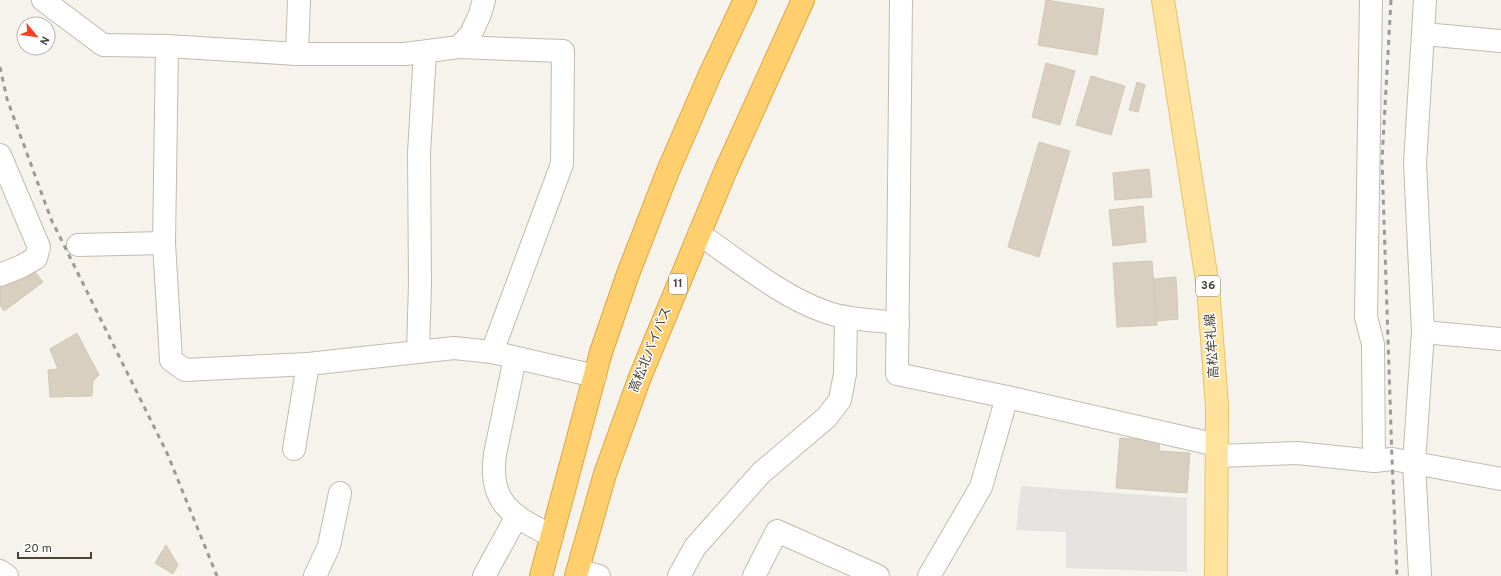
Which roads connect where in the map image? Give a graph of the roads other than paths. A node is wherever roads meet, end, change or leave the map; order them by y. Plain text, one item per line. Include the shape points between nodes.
1 (299, 0) edge
2 (484, 0) edge
3 (745, 0) edge
4 (803, 0) edge
5 (901, 0) edge
6 (1163, 0) edge
7 (1371, 0) edge
8 (1425, 0) edge
9 (49, 2) edge
10 (1424, 34) junction
11 (1501, 41) edge
12 (167, 46) junction
13 (459, 47) junction
14 (424, 52) junction
15 (297, 54) junction
16 (0, 155) edge
17 (699, 234) junction
18 (164, 243) junction
19 (78, 245) dead end
20 (0, 275) edge
21 (846, 318) junction
22 (898, 323) junction
23 (1422, 332) junction
24 (1501, 339) edge
25 (418, 352) junction
26 (492, 352) junction
27 (514, 358) junction
28 (308, 364) junction
29 (595, 376) junction
30 (1007, 397) junction
31 (294, 449) dead end
32 (1217, 450) junction
33 (1374, 461) junction
34 (1414, 463) junction
35 (1501, 479) edge
36 (340, 493) dead end
37 (517, 516) junction
38 (552, 536) junction
39 (0, 571) edge
40 (577, 573) edge
41 (7, 576) edge
42 (315, 576) edge
43 (484, 576) edge
44 (542, 576) edge
45 (599, 576) edge
46 (679, 576) edge
47 (754, 576) edge
48 (878, 576) edge
49 (929, 576) edge
50 (1216, 576) edge
51 (1420, 576) edge

1 - 15 street
2 - 13 street via 471,34
3 - 29 highway via 668,171 628,274
4 - 17 highway, 高松北バイパス / 11
5 - 22 street
6 - 32 main road, 高松牟礼線 / 36 via 1208,287 1217,406
7 - 33 street via 1366,317 1373,344
8 - 10 street
9 - 12 street via 103,45
10 - 11 street
10 - 23 street via 1415,162
12 - 15 street
12 - 18 street
13 - 14 street
13 - 26 street via 563,51 562,164
14 - 15 street
14 - 25 street via 419,154
16 - 20 street via 39,247 36,258
17 - 21 street via 782,291 823,311
17 - 40 highway, 高松北バイパス / 11 via 640,377 607,466
18 - 19 street
18 - 28 street via 171,360 185,370
21 - 22 street
21 - 46 street via 845,374 840,400 827,417 761,473 695,547
22 - 30 street via 897,374
23 - 24 street
23 - 34 street
25 - 26 street via 454,348
25 - 28 street
26 - 27 street
27 - 29 street
27 - 37 street via 493,469 499,495 506,508
28 - 31 street
29 - 38 highway
30 - 32 street
30 - 49 street via 981,487
32 - 33 street via 1298,453
32 - 50 main road, 高松牟礼線 / 36
33 - 34 street via 1392,459
34 - 35 street
34 - 51 street
36 - 42 street via 329,546
37 - 38 street
37 - 43 street
38 - 44 highway
39 - 41 street
40 - 45 street
47 - 48 street via 777,530

